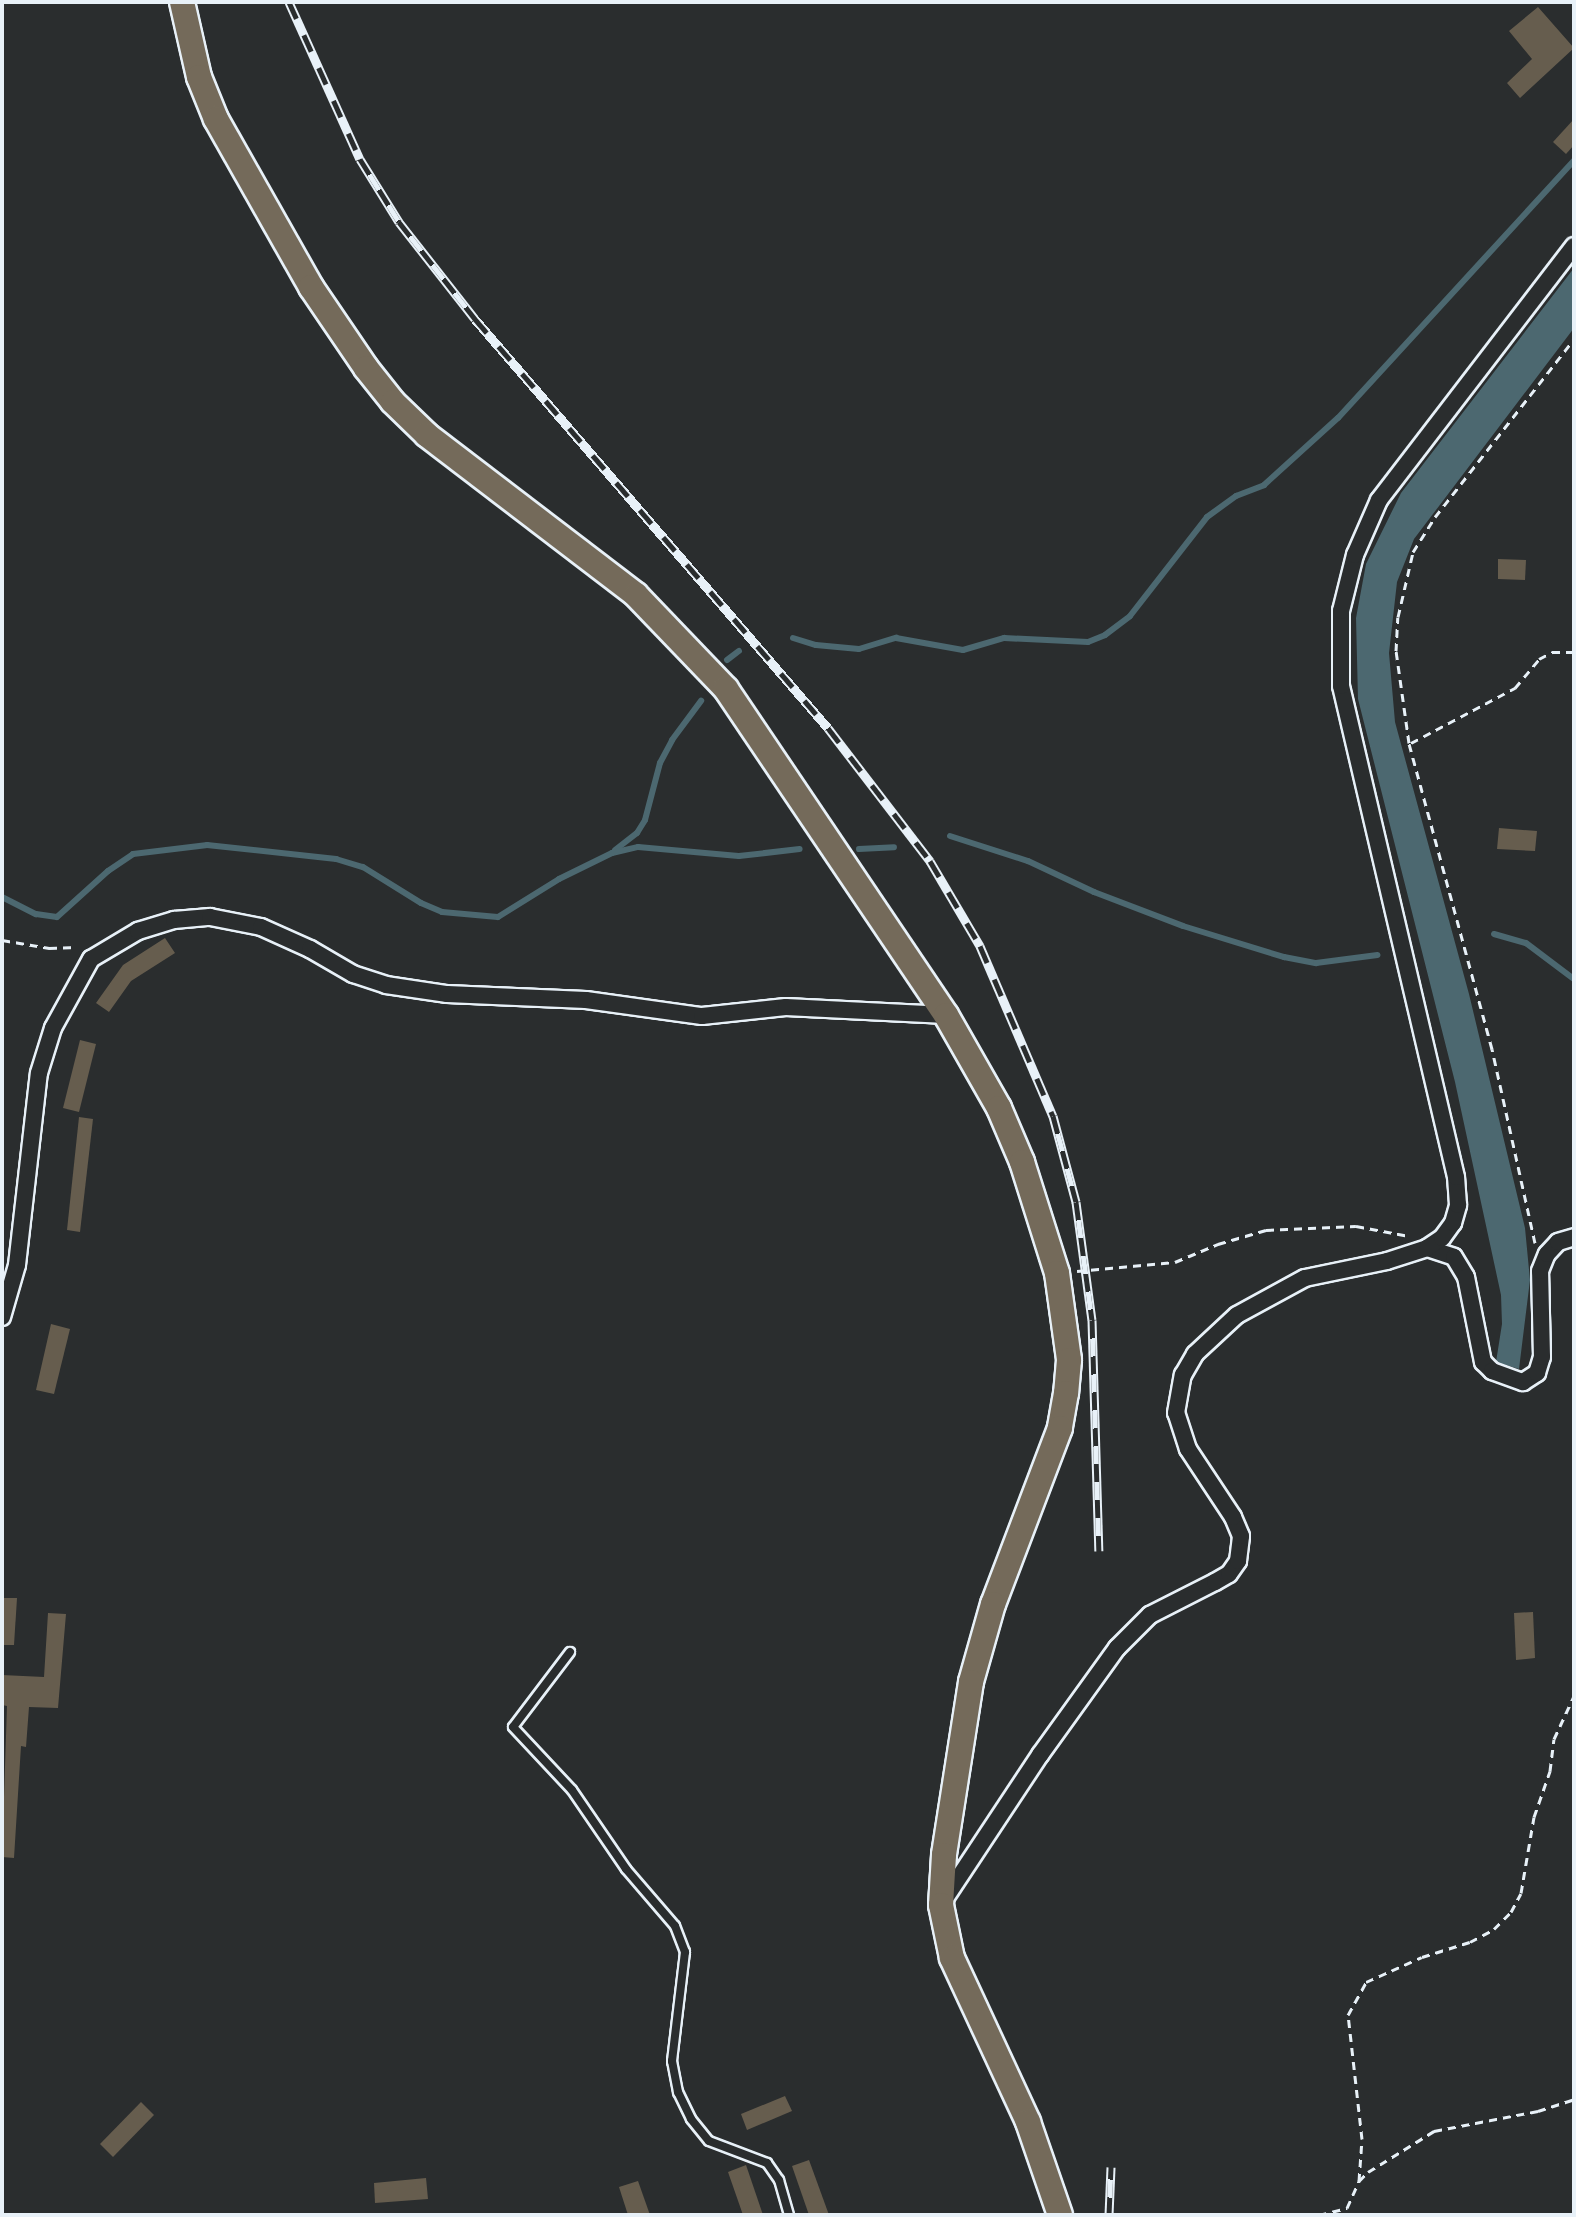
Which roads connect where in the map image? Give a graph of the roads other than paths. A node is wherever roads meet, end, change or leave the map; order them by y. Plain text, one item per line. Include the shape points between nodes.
1 (182, 2) edge
2 (1574, 246) edge
3 (946, 1015) junction
4 (1574, 1237) edge
5 (1427, 1248) junction
6 (2, 1317) edge
7 (570, 1652) dead end
8 (941, 1905) junction
9 (789, 2215) edge
10 (1060, 2215) edge

1 - 3 main road via 199,77 216,119 311,287 366,368 427,435 636,595 700,659 761,739
2 - 5 street via 1379,500 1355,555 1341,611 1339,657 1348,721 1456,1177 1453,1223
3 - 6 street via 786,1007 702,1016 586,1000 447,994 353,974 261,927 210,917 138,931 91,959 53,1028 39,1073 17,1265
3 - 8 main road via 999,1108 1026,1176 1057,1273 1069,1360 1060,1428 993,1604 971,1682 949,1812
4 - 5 street via 1558,1242 1540,1271 1542,1357 1537,1373 1523,1382 1492,1371 1483,1362 1466,1277 1454,1257
5 - 8 street via 1305,1278 1237,1315 1195,1354 1183,1375 1176,1413 1188,1449 1241,1536 1238,1561 1229,1574 1150,1615 1117,1648
7 - 9 lane via 513,1727 572,1790 626,1869 675,1926 685,1952 672,2061 678,2092 709,2141 767,2163 779,2180
8 - 10 main road via 952,1958 1028,2122

